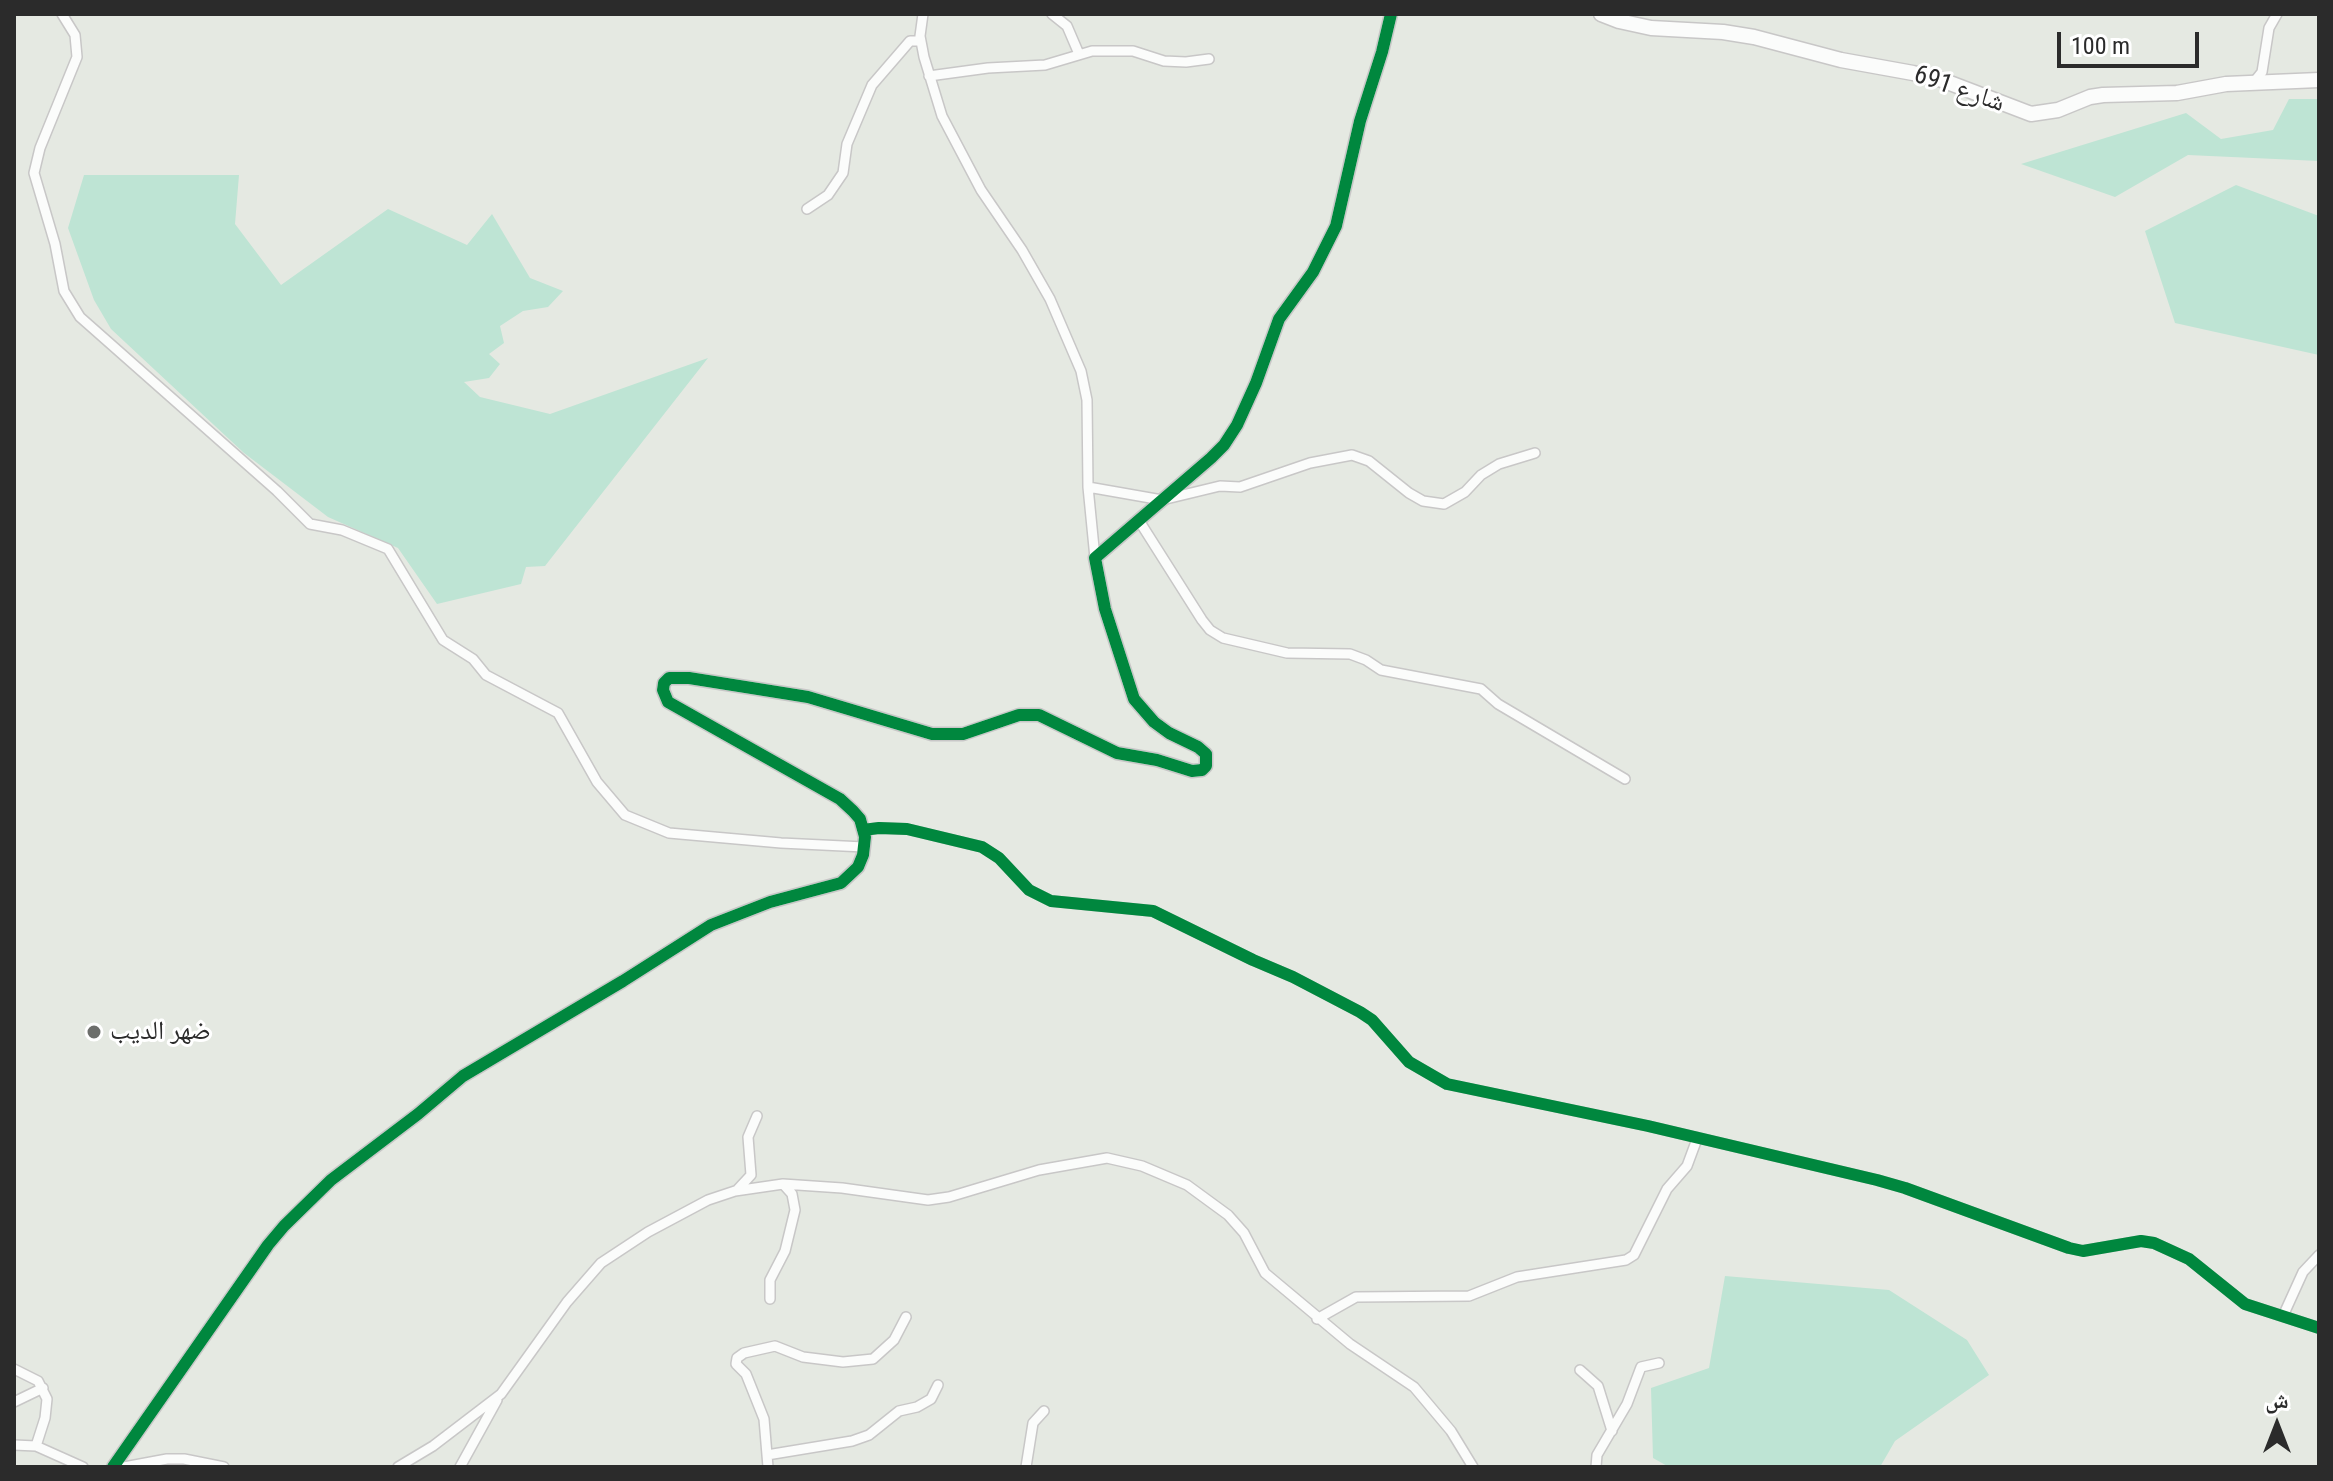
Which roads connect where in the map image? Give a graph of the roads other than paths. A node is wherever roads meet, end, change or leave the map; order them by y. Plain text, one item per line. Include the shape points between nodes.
1 (62, 14) edge
2 (923, 14) edge
3 (1052, 14) edge
4 (1391, 14) edge
5 (1601, 14) edge
6 (2277, 14) edge
7 (921, 41) junction
8 (1079, 54) junction
9 (1209, 59) dead end
10 (929, 76) junction
11 (2319, 80) edge
12 (2254, 82) junction
13 (807, 209) dead end
14 (1535, 453) dead end
15 (1088, 487) junction
16 (1162, 500) junction
17 (1138, 519) junction
18 (1095, 558) junction
19 (1625, 779) dead end
20 (863, 830) junction
21 (864, 847) junction
22 (757, 1116) dead end
23 (1697, 1139) junction
24 (783, 1184) junction
25 (735, 1191) junction
26 (2319, 1255) edge
27 (770, 1299) dead end
28 (2283, 1316) junction
29 (906, 1317) dead end
30 (1317, 1319) junction
31 (2319, 1328) edge
32 (1659, 1363) dead end
33 (14, 1369) edge
34 (1580, 1370) dead end
35 (938, 1385) dead end
36 (43, 1388) junction
37 (501, 1394) junction
38 (14, 1402) edge
39 (1044, 1411) dead end
40 (1612, 1431) junction
41 (14, 1445) edge
42 (36, 1446) junction
43 (767, 1455) junction
44 (83, 1467) edge
45 (113, 1467) edge
46 (124, 1467) edge
47 (224, 1467) edge
48 (398, 1467) edge
49 (460, 1467) edge
50 (768, 1467) edge
51 (1026, 1467) edge
52 (1473, 1467) edge
53 (1596, 1467) edge

1 - 21 street via 75,35 77,57 34,173 64,291 80,317 310,524 342,530 388,549 443,640 473,659 486,675 558,713 597,782 625,815 669,833
2 - 7 street
3 - 8 street via 1067,26
4 - 16 street via 1336,226 1325,250 1279,319 1256,383 1224,445
5 - 12 main road, شارع 691 via 1651,28 1754,37 1913,73 2031,114 2103,95 2177,93
6 - 12 street via 2269,28 2262,72
7 - 10 street
7 - 13 street via 910,41 872,85 847,144 843,173 828,195
8 - 9 street via 1133,51 1164,61
8 - 10 street via 1045,65
10 - 15 street via 958,148 1050,299 1081,371 1087,400
11 - 12 main road, شارع 691
14 - 16 street via 1499,464 1444,504 1423,501 1369,461 1352,455 1240,487 1220,486
15 - 16 street
15 - 18 street
16 - 17 street
17 - 18 street
17 - 19 street via 1202,620 1223,638 1287,653 1350,654 1381,670 1481,689
18 - 20 street via 1134,699 1154,722 1206,754 1202,770 1117,753 1039,715 1019,715 963,734 932,734 784,692 676,677 664,683 668,702 840,799 860,819
20 - 21 street
20 - 23 street via 907,829 982,847 1029,890 1051,901 1153,911 1360,1012 1409,1062 1447,1084
21 - 45 street via 858,867 841,883 711,925 463,1076 331,1180 268,1245
22 - 25 street via 748,1137 751,1175
23 - 28 street via 1905,1188 2069,1248 2154,1243 2189,1259 2245,1304
23 - 30 street via 1687,1166 1667,1189 1634,1255 1626,1260 1517,1277 1469,1296 1356,1297
24 - 25 street
24 - 27 street via 795,1210 785,1251 770,1280
24 - 30 street via 928,1200 1067,1163 1121,1159 1187,1185 1228,1215 1265,1273
25 - 37 street via 648,1232 601,1263
26 - 28 street via 2303,1272
28 - 31 street
29 - 43 street via 894,1340 873,1359 803,1357 775,1346 737,1358 764,1419
30 - 52 street via 1414,1387
32 - 40 street via 1641,1367
33 - 36 street
34 - 40 street via 1598,1386
35 - 43 street via 931,1399 899,1411 869,1435
36 - 38 street
36 - 42 street via 45,1418
37 - 48 street
37 - 49 street
39 - 51 street via 1033,1423
40 - 53 street
41 - 42 street
42 - 44 street
43 - 50 street
46 - 47 street via 167,1459

